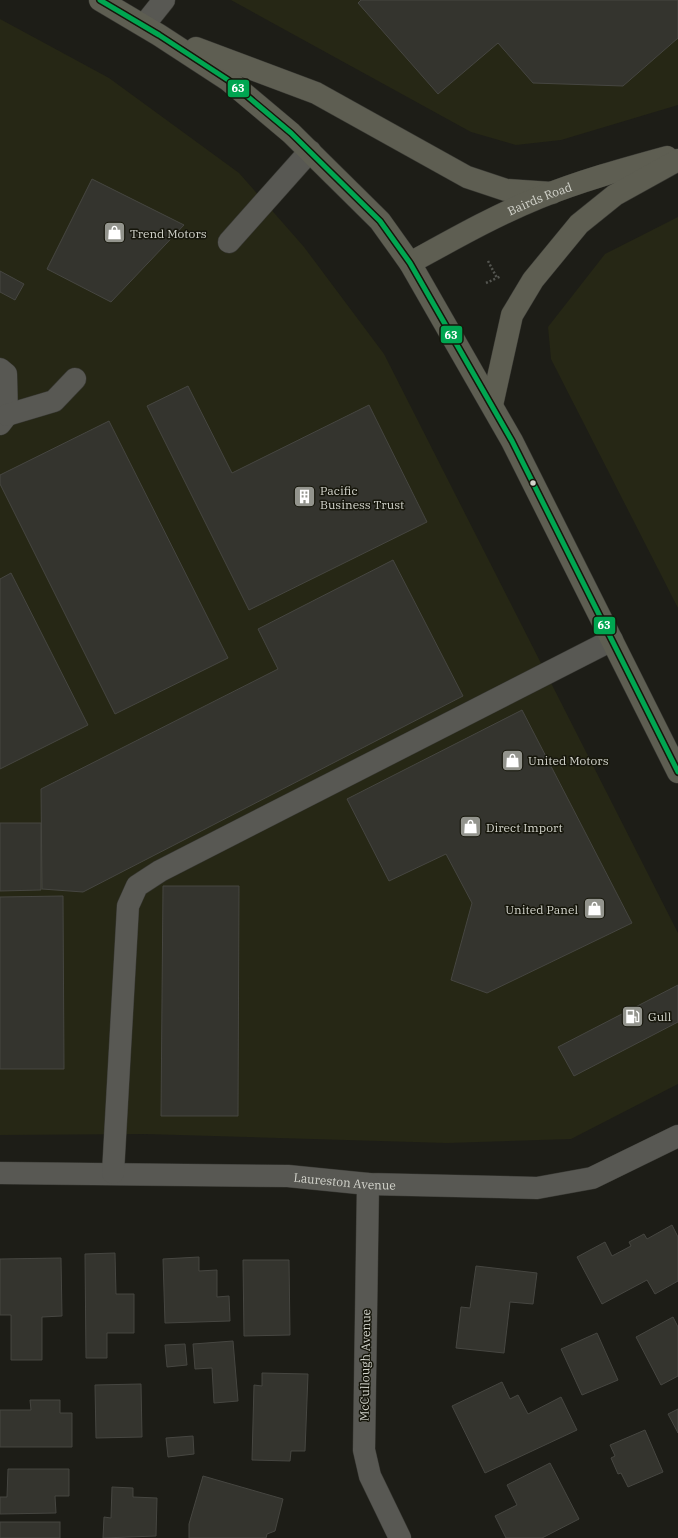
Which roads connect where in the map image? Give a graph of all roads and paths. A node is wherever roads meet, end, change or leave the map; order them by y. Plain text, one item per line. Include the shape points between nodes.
1 (100, 0) edge
2 (164, 0) edge
3 (151, 30) junction
4 (310, 151) junction
5 (678, 154) edge
6 (678, 160) edge
7 (552, 193) junction
8 (229, 242) dead end
9 (410, 263) junction
10 (497, 278) dead end
11 (486, 283) dead end
12 (0, 369) edge
13 (75, 379) dead end
14 (492, 405) junction
15 (4, 420) edge
16 (612, 640) junction
17 (678, 772) edge
18 (678, 1136) edge
19 (0, 1173) edge
20 (114, 1173) junction
21 (368, 1184) junction
22 (400, 1538) edge

1 - 3 main road
2 - 3 street
3 - 4 main road via 228,80
3 - 7 main road via 316,93 467,177 506,190
4 - 8 street
4 - 9 main road via 380,221
5 - 7 main road, Bairds Road via 611,172
6 - 14 main road via 615,195 579,224 533,280 512,315
7 - 9 main road, Bairds Road via 471,230
9 - 14 main road
10 - 11 path
12 - 15 street via 6,374
13 - 15 street via 54,401
14 - 16 main road
16 - 17 main road
16 - 20 street via 160,871 137,886 128,906
18 - 21 street, Laureston Avenue via 592,1178 537,1188
19 - 20 street, Laureston Avenue
20 - 21 street, Laureston Avenue via 288,1176
21 - 22 street, McCullough Avenue via 364,1450 370,1476

